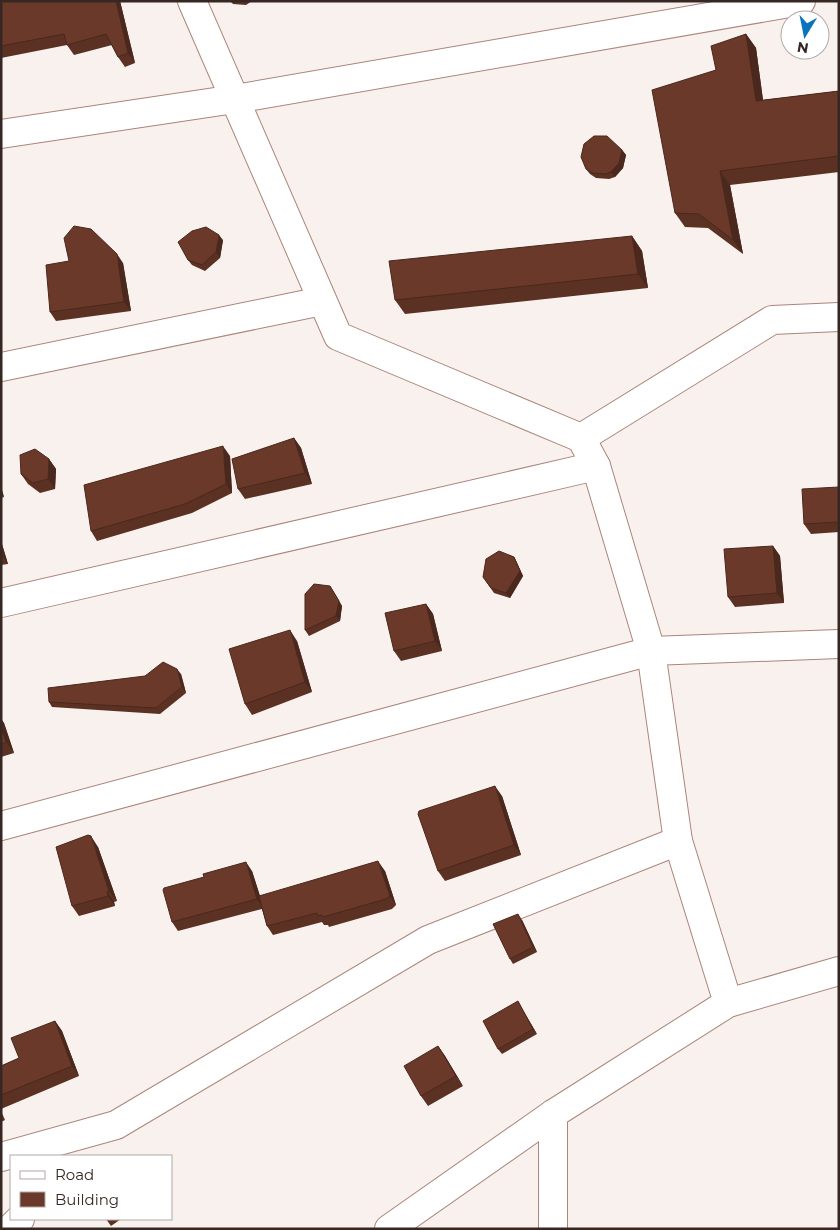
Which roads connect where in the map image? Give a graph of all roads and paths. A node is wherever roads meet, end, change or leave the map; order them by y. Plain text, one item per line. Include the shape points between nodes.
1 (192, 1) edge
2 (801, 1) edge
3 (235, 99) junction
4 (1, 134) edge
5 (322, 301) junction
6 (839, 318) edge
7 (1, 367) edge
8 (582, 438) junction
9 (596, 466) junction
10 (1, 603) edge
11 (839, 644) edge
12 (651, 651) junction
13 (1, 826) edge
14 (678, 840) junction
15 (839, 971) edge
16 (728, 1003) junction
17 (553, 1114) junction
18 (116, 1125) junction
19 (85, 1155) edge
20 (1, 1157) edge
21 (19, 1220) edge
22 (10, 1229) edge
23 (389, 1229) edge
24 (553, 1229) edge

1 - 3 street
2 - 3 street
3 - 4 street
3 - 5 street
5 - 7 street
5 - 8 street via 338,336
6 - 8 street via 772,320
8 - 9 street
9 - 10 street
9 - 12 street
11 - 12 street
12 - 13 street
12 - 14 street
14 - 16 street
14 - 18 street via 428,940
15 - 16 street
16 - 17 street
17 - 23 street
17 - 24 street
18 - 19 street
18 - 20 street
21 - 22 street

